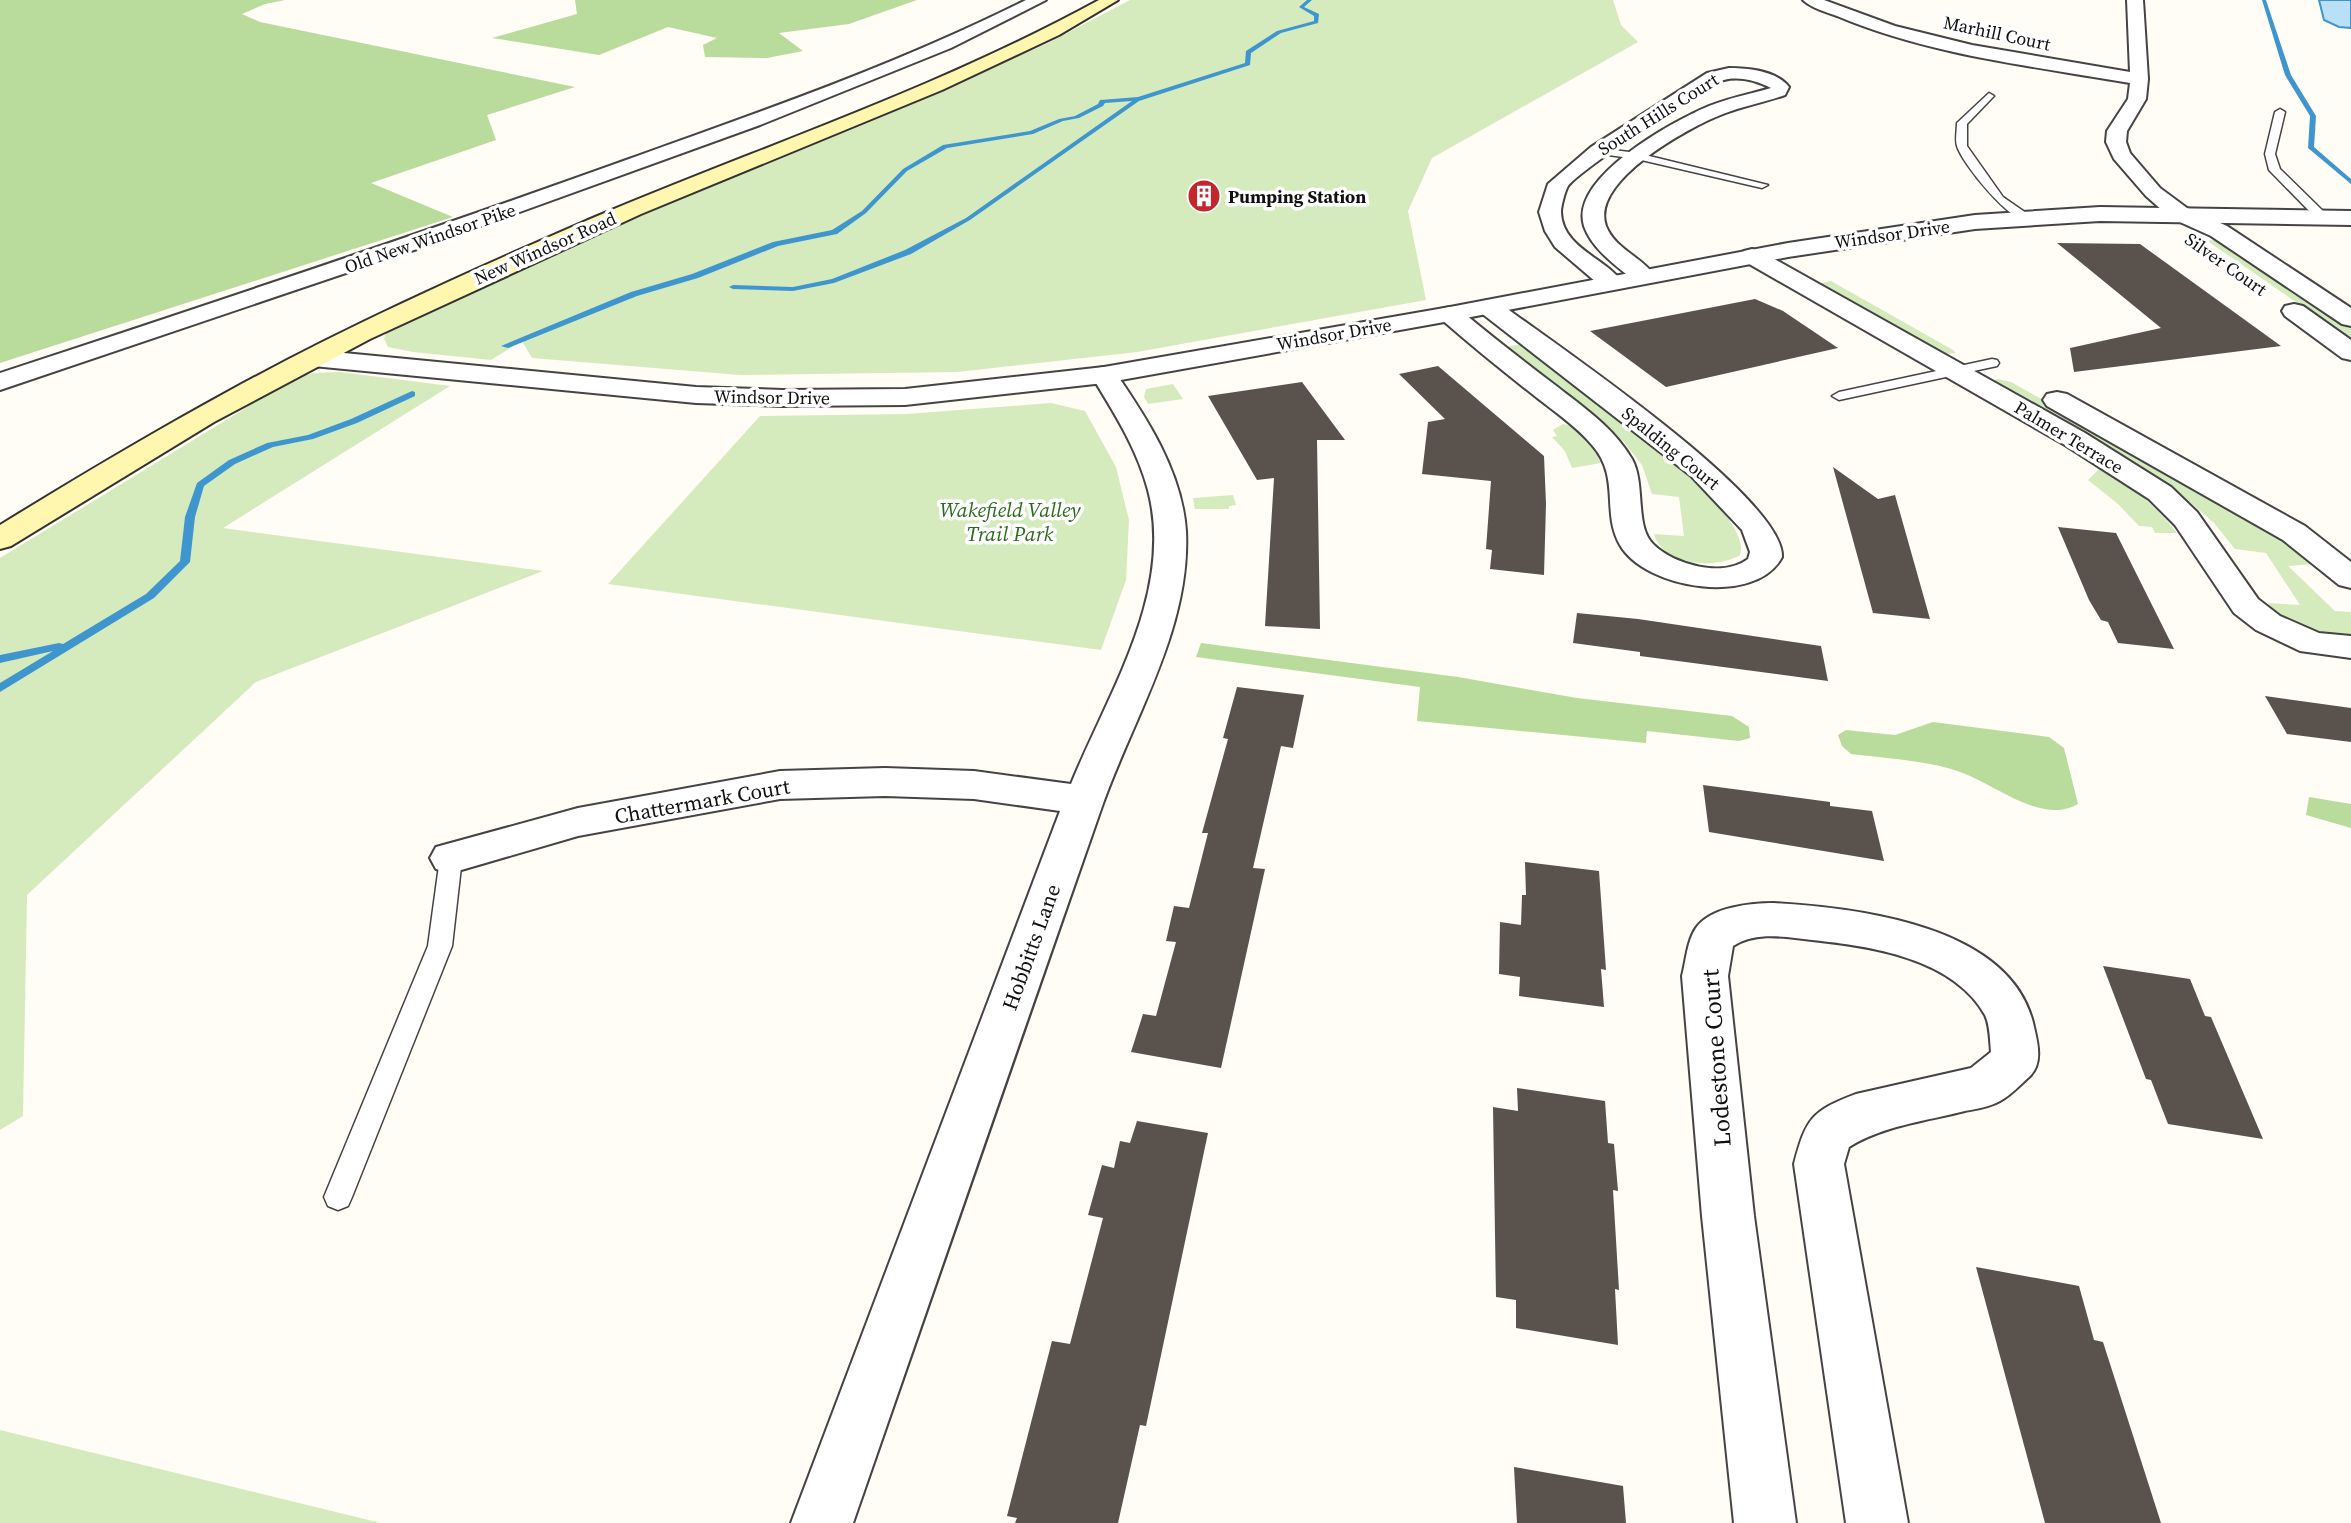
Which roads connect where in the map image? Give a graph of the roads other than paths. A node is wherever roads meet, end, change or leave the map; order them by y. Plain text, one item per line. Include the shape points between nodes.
1 (1038, 0) edge
2 (1110, 0) edge
3 (1811, 0) edge
4 (2135, 0) edge
5 (2139, 79) junction
6 (1989, 96) dead end
7 (2280, 112) dead end
8 (1598, 151) junction
9 (1637, 156) junction
10 (1762, 185) dead end
11 (2179, 213) junction
12 (2321, 216) junction
13 (2025, 218) junction
14 (2351, 218) edge
15 (1788, 250) junction
16 (2205, 250) dead end
17 (1752, 256) junction
18 (1831, 274) dead end
19 (1643, 276) junction
20 (1611, 283) junction
21 (2278, 300) dead end
22 (1489, 307) junction
23 (1450, 314) junction
24 (2351, 319) edge
25 (2351, 352) edge
26 (1955, 357) junction
27 (313, 358) junction
28 (1104, 375) junction
29 (0, 382) edge
30 (1839, 396) dead end
31 (0, 538) edge
32 (2351, 578) edge
33 (2351, 647) edge
34 (1084, 800) junction
35 (451, 858) joint
36 (338, 1197) dead end
37 (822, 1523) edge
38 (1765, 1523) edge
39 (1877, 1523) edge

1 - 29 street, Old New Windsor Pike via 856,82 435,237
2 - 27 main road, New Windsor Road via 970,70 559,241
3 - 5 street, Marhill Court via 1944,42
4 - 5 street
5 - 11 street via 2137,99 2117,131 2116,142 2121,155 2153,192
6 - 13 lane via 1962,123 1962,146 1999,199
7 - 12 lane via 2270,154 2275,170
8 - 9 lane
8 - 9 street, South Hills Court via 1721,74 1750,75 1780,87 1686,123
8 - 20 street, South Hills Court via 1558,184 1550,212 1566,247
9 - 10 lane
9 - 19 street, South Hills Court via 1611,175 1592,204 1593,220 1607,247
11 - 12 street, Windsor Drive
11 - 13 street, Windsor Drive
11 - 16 street, Silver Court via 2177,230
11 - 24 street, Silver Court via 2219,231
12 - 14 street, Windsor Drive
13 - 15 street, Windsor Drive
15 - 17 street, Windsor Drive
15 - 18 street
17 - 19 street, Windsor Drive
17 - 26 street, Palmer Terrace
19 - 20 street, Windsor Drive
20 - 22 street, Windsor Drive
21 - 25 street, Silver Court
22 - 23 street, Windsor Drive
22 - 23 street, Spalding Court via 1723,489 1763,541 1767,554 1763,564 1734,576 1712,577 1663,565 1644,554 1627,528 1625,479 1613,452 1574,414
23 - 28 street, Windsor Drive
26 - 30 lane
26 - 32 street, Palmer Terrace via 1992,363 2294,533
26 - 33 street, Palmer Terrace via 2160,493 2186,519 2245,606 2268,623 2312,643
27 - 28 street, Windsor Drive via 763,398 905,397
27 - 31 main road, New Windsor Road
28 - 34 street, Hobbitts Lane via 1156,466 1170,533 1167,575 1144,656
34 - 35 street, Chattermark Court via 974,785 780,785 578,822
34 - 37 street, Hobbitts Lane
35 - 36 lane via 440,946
38 - 39 street, Lodestone Court via 1728,1216 1706,976 1713,937 1737,924 1779,920 1891,934 1928,946 1975,972 2004,1005 2011,1028 2015,1060 1984,1086 1856,1116 1827,1134 1819,1164

